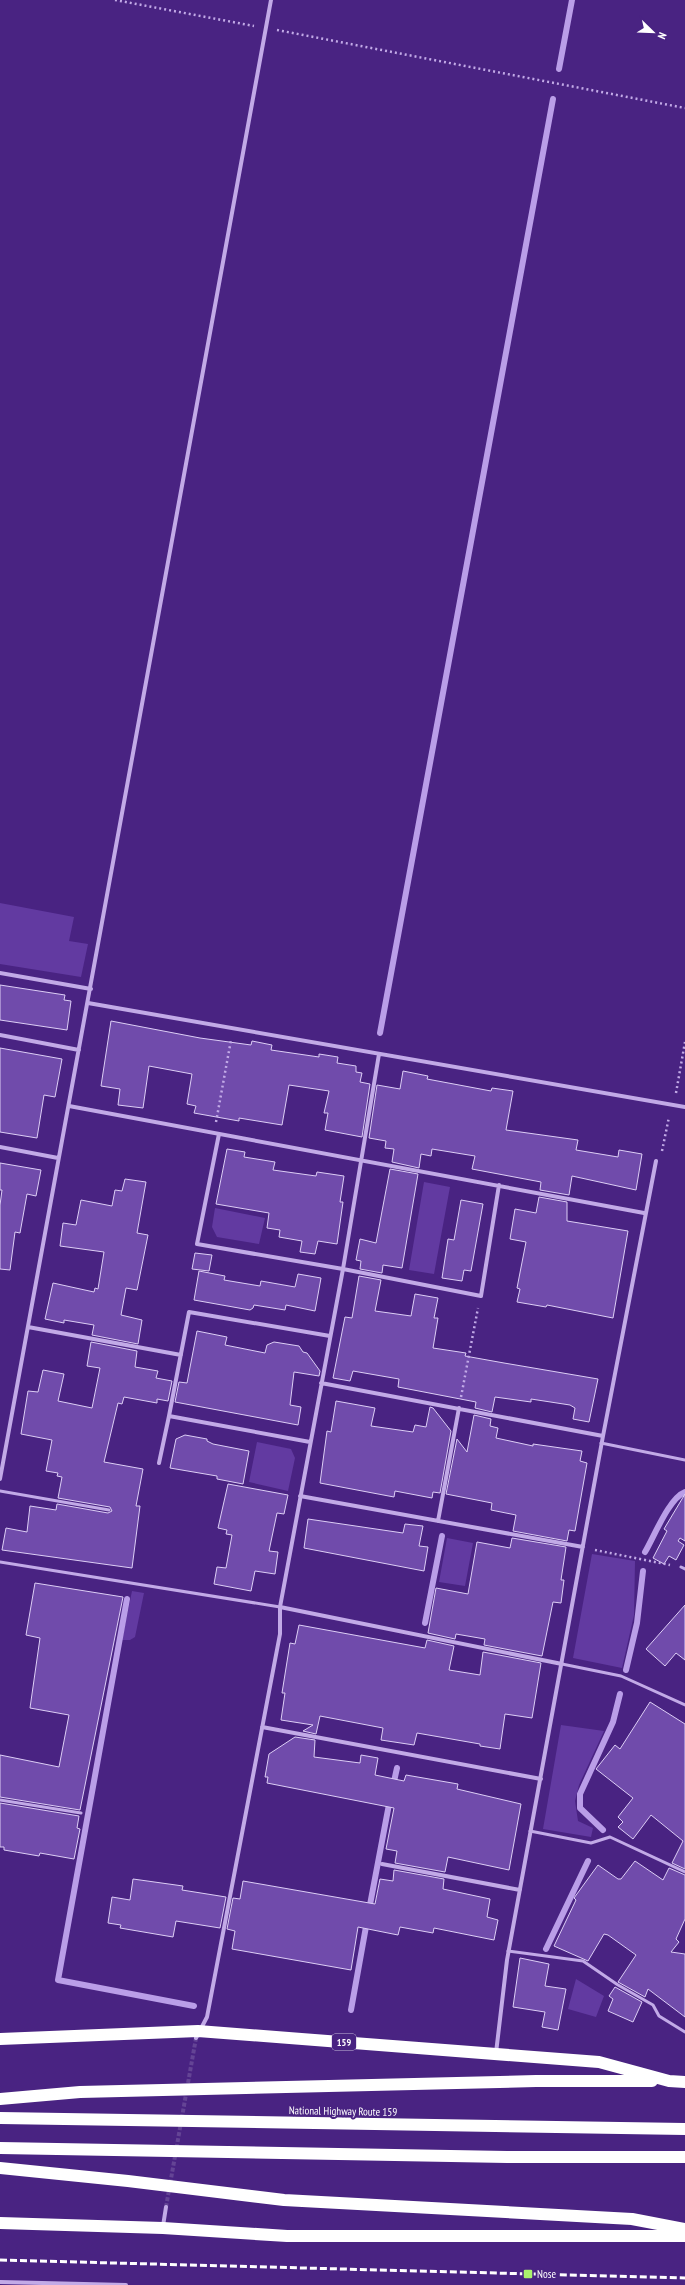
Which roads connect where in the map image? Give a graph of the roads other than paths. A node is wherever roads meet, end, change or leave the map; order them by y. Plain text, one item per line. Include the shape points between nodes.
1 (271, 0) edge
2 (0, 973) edge
3 (91, 990) junction
4 (88, 1003) junction
5 (0, 1036) edge
6 (79, 1050) junction
7 (379, 1054) junction
8 (68, 1106) junction
9 (685, 1107) edge
10 (220, 1134) junction
11 (0, 1147) edge
12 (58, 1158) junction
13 (361, 1159) junction
14 (656, 1161) road end
15 (499, 1185) junction
16 (644, 1214) junction
17 (343, 1269) junction
18 (28, 1326) junction
19 (330, 1336) junction
20 (181, 1355) junction
21 (321, 1383) junction
22 (459, 1408) junction
23 (169, 1416) junction
24 (603, 1436) junction
25 (310, 1442) junction
26 (601, 1444) junction
27 (685, 1460) edge
28 (159, 1463) dead end
29 (0, 1479) edge
30 (0, 1491) edge
31 (300, 1496) junction
32 (109, 1510) dead end
33 (438, 1521) junction
34 (583, 1547) junction
35 (0, 1562) edge
36 (280, 1607) junction
37 (562, 1664) junction
38 (685, 1705) edge
39 (262, 1727) junction
40 (541, 1778) junction
41 (0, 1800) edge
42 (81, 1813) dead end
43 (530, 1832) junction
44 (382, 1864) dead end
45 (685, 1872) edge
46 (520, 1890) junction
47 (508, 1951) junction
48 (685, 2032) edge
49 (197, 2035) junction
50 (0, 2039) edge
51 (496, 2054) junction
52 (669, 2081) junction
53 (685, 2082) edge
54 (0, 2099) edge
55 (0, 2118) edge
56 (685, 2129) edge
57 (0, 2148) edge
58 (685, 2158) edge
59 (0, 2168) edge
60 (166, 2207) tunnel mouth
61 (0, 2223) edge
62 (163, 2228) junction
63 (685, 2229) edge
64 (685, 2236) edge
65 (0, 2282) edge
66 (126, 2285) edge

1 - 3 street
2 - 3 street
3 - 4 street
4 - 6 street
4 - 7 street
5 - 6 street
6 - 8 street
7 - 9 street
7 - 13 street
8 - 10 street
8 - 12 street
10 - 13 street
10 - 17 street via 198,1244
11 - 12 street
12 - 18 street
13 - 15 street
13 - 17 street
14 - 16 street
15 - 16 street
15 - 17 street via 481,1296
16 - 24 street
17 - 19 street
18 - 20 street
18 - 29 street
19 - 20 street via 189,1312
19 - 21 street
20 - 23 street
21 - 22 street
21 - 25 street
22 - 24 street
22 - 33 street
23 - 25 street
23 - 28 street
24 - 26 street
25 - 31 street
26 - 27 lane
26 - 34 street
30 - 32 lane
31 - 33 street
31 - 36 street
33 - 34 street
34 - 37 street
35 - 36 lane
36 - 37 street
36 - 39 street via 280,1634
37 - 38 lane via 621,1676
37 - 40 street
39 - 40 street
39 - 49 street via 207,2017
40 - 43 street
41 - 42 lane
43 - 45 lane via 591,1842 610,1838
43 - 46 street
44 - 46 street
46 - 47 street
47 - 48 lane via 583,1961 653,2005 659,2016
47 - 51 street
49 - 50 highway, 159
49 - 51 highway, 159
51 - 52 highway, 159 via 599,2062
52 - 53 highway, 159
52 - 54 highway, 159 via 536,2081 80,2092
55 - 56 highway, National Highway Route 159
57 - 58 highway
59 - 63 highway via 128,2180 284,2200 632,2219
60 - 62 street
61 - 62 highway
62 - 64 highway via 287,2236
65 - 66 street

